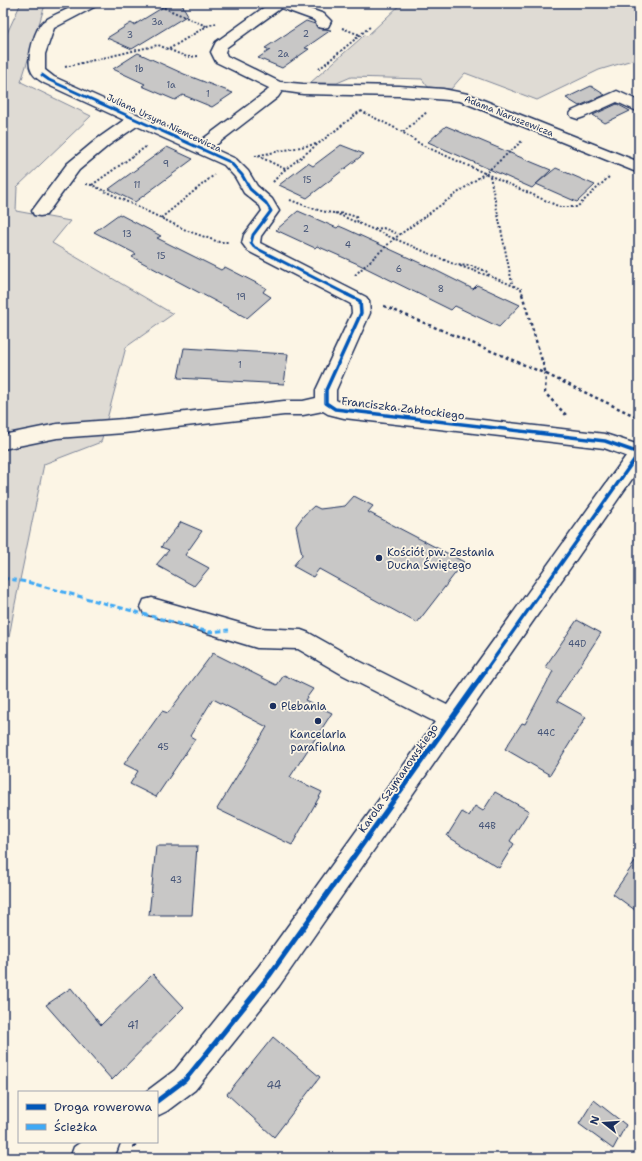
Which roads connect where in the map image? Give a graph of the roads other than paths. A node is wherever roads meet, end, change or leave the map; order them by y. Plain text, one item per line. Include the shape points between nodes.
1 (91, 3) edge
2 (279, 3) edge
3 (323, 24) dead end
4 (277, 86) junction
5 (639, 107) edge
6 (578, 114) dead end
7 (136, 119) junction
8 (201, 148) junction
9 (632, 165) edge
10 (40, 211) dead end
11 (360, 301) joint
12 (326, 403) junction
13 (3, 442) edge
14 (639, 453) edge
15 (152, 607) dead end
16 (451, 719) junction
17 (158, 1100) edge
18 (104, 1143) edge
19 (85, 1158) edge

1 - 7 street, Juliana Ursyna Niemcewicza via 48,25 36,62 37,69 49,80
2 - 3 street via 319,17 324,21
2 - 4 street, Adama Naruszewicza via 221,45 218,52 221,59
4 - 8 street via 274,94
4 - 9 street, Adama Naruszewicza via 399,91 463,97
5 - 6 street via 617,96
7 - 8 street, Juliana Ursyna Niemcewicza
7 - 10 street via 73,167
8 - 11 street, Juliana Ursyna Niemcewicza via 230,162 250,189 265,197 271,212 253,235 251,243 254,247
11 - 12 street, Franciszka Zabłockiego via 362,313 326,390
12 - 13 street via 303,408 57,431
12 - 14 street, Franciszka Zabłockiego via 334,409 344,411 605,441
14 - 16 street, Karola Szymanowskiego
15 - 16 street via 257,638 301,640
16 - 17 street, Karola Szymanowskiego via 269,976 185,1080
18 - 19 street

